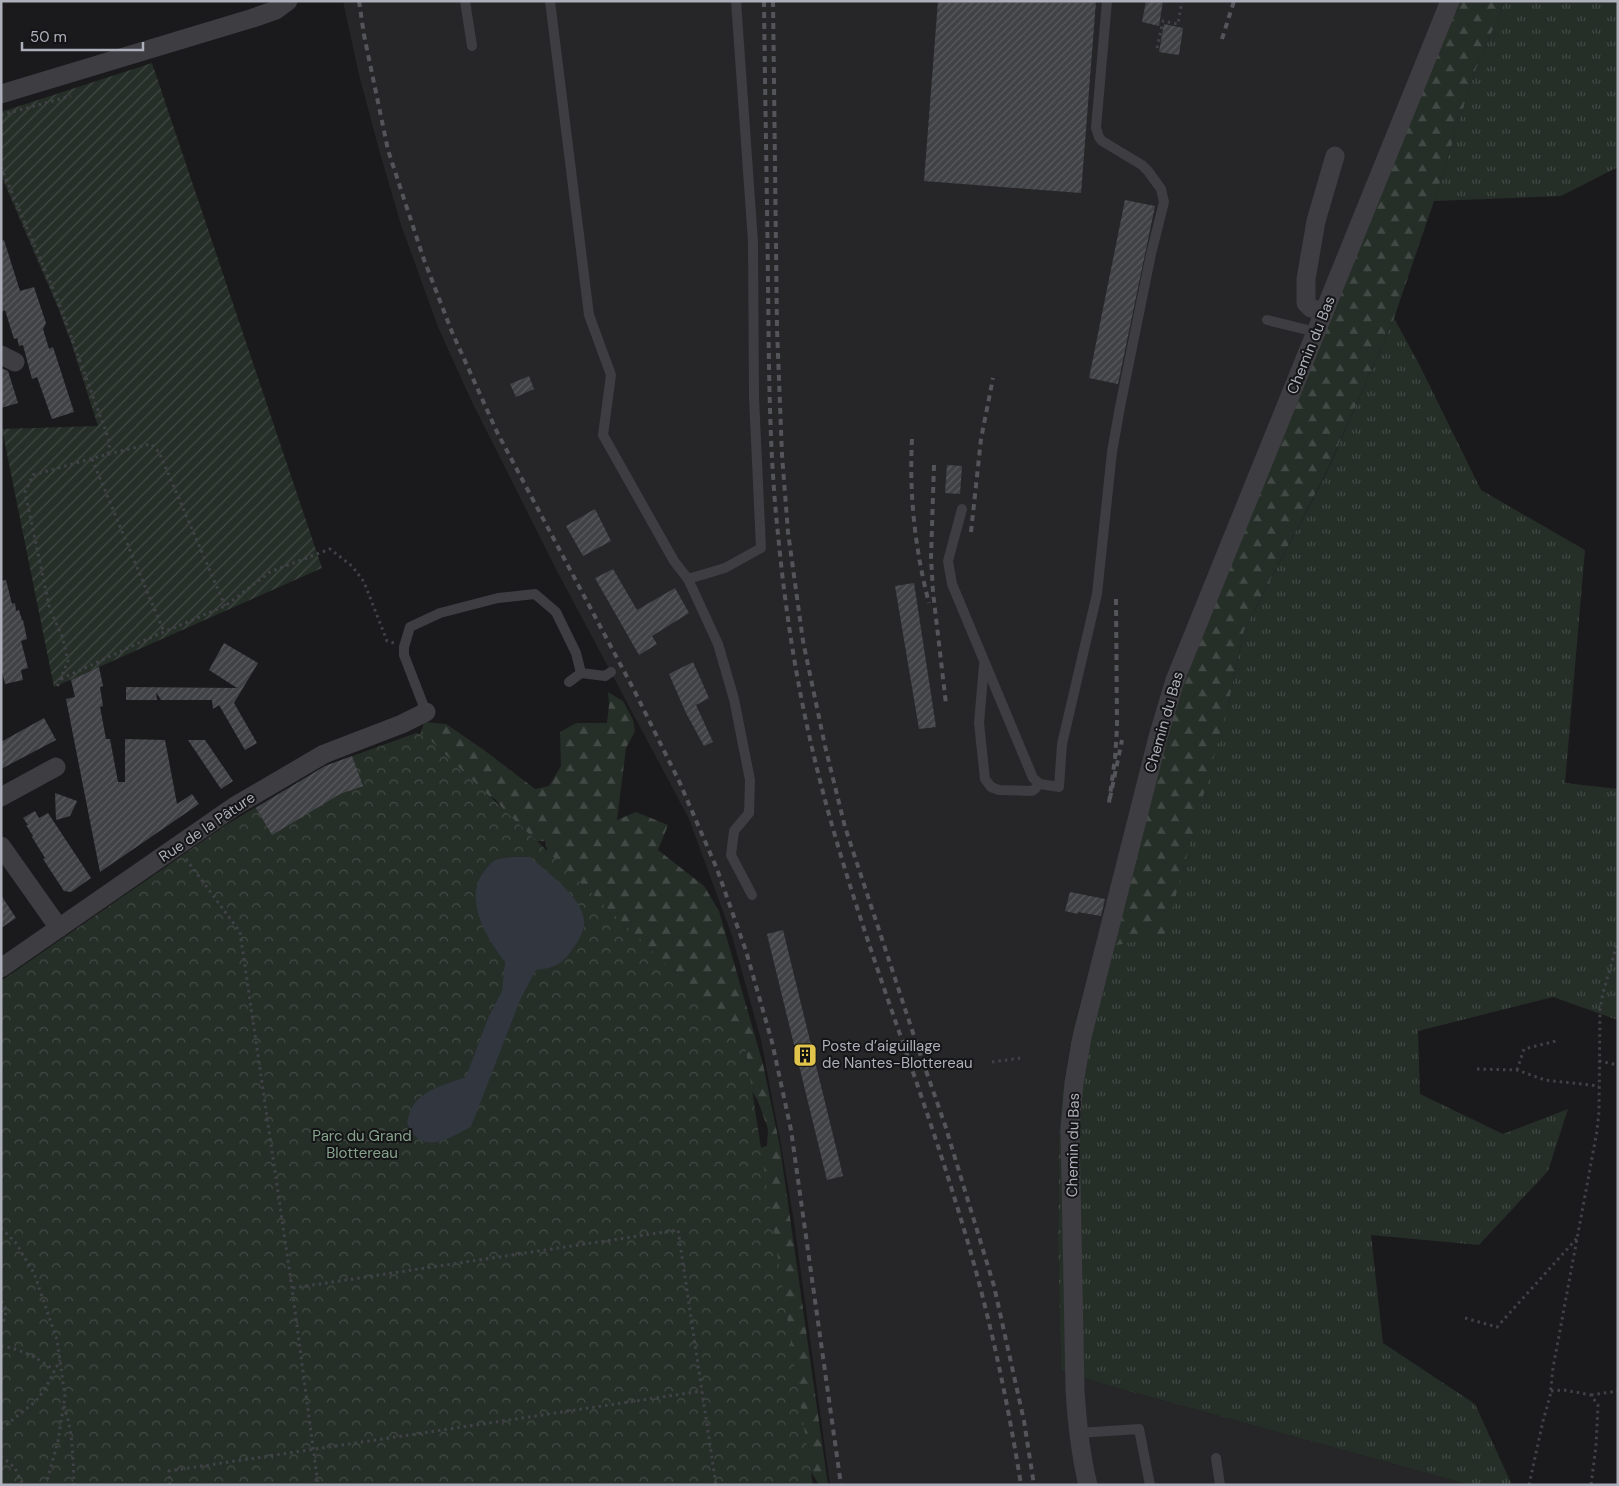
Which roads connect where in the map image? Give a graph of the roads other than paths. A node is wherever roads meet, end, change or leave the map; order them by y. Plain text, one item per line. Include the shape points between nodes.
1 (288, 1) edge
2 (465, 1) edge
3 (550, 1) edge
4 (736, 1) edge
5 (1107, 1) edge
6 (1450, 1) edge
7 (472, 46) dead end
8 (1, 94) edge
9 (1335, 156) dead end
10 (1324, 313) junction
11 (1267, 320) dead end
12 (1316, 332) junction
13 (962, 509) dead end
14 (688, 579) junction
15 (984, 662) junction
16 (581, 672) junction
17 (611, 672) dead end
18 (569, 682) dead end
19 (426, 712) joint
20 (56, 767) dead end
21 (1038, 783) junction
22 (1, 797) edge
23 (1, 846) edge
24 (752, 894) dead end
25 (59, 928) junction
26 (1, 968) edge
27 (1078, 1433) junction
28 (1216, 1458) dead end
29 (1088, 1485) edge
30 (1150, 1485) edge
31 (1220, 1485) edge

1 - 8 street via 276,10 253,18
2 - 7 lane
3 - 14 lane via 589,316 611,375 603,436 674,561
4 - 14 lane via 753,242 754,398 762,548 725,568
5 - 21 lane via 1096,128 1102,142 1148,171 1161,189 1164,202 1112,452 1097,594 1062,744 1059,787
6 - 10 street, Chemin du Bas
9 - 10 street via 1316,221 1306,279 1306,303
10 - 12 street, Chemin du Bas
11 - 12 lane
12 - 27 street, Chemin du Bas via 1175,680 1082,1037 1070,1129
13 - 15 lane via 950,550 949,574
14 - 24 lane via 718,644 734,699 750,780 749,813 734,832 731,855
15 - 21 lane via 1033,778
15 - 21 lane via 979,723 985,779 991,787 999,790 1032,791
16 - 17 lane via 604,676
16 - 18 lane
16 - 19 lane via 576,653 556,612 535,594 498,598 440,613 410,628 404,656
19 - 25 street, Rue de la Pâture via 324,754 235,806
20 - 22 street
23 - 25 street
25 - 26 street, Rue de la Pâture
27 - 29 street, Chemin du Bas
27 - 30 lane via 1139,1430
28 - 31 lane

